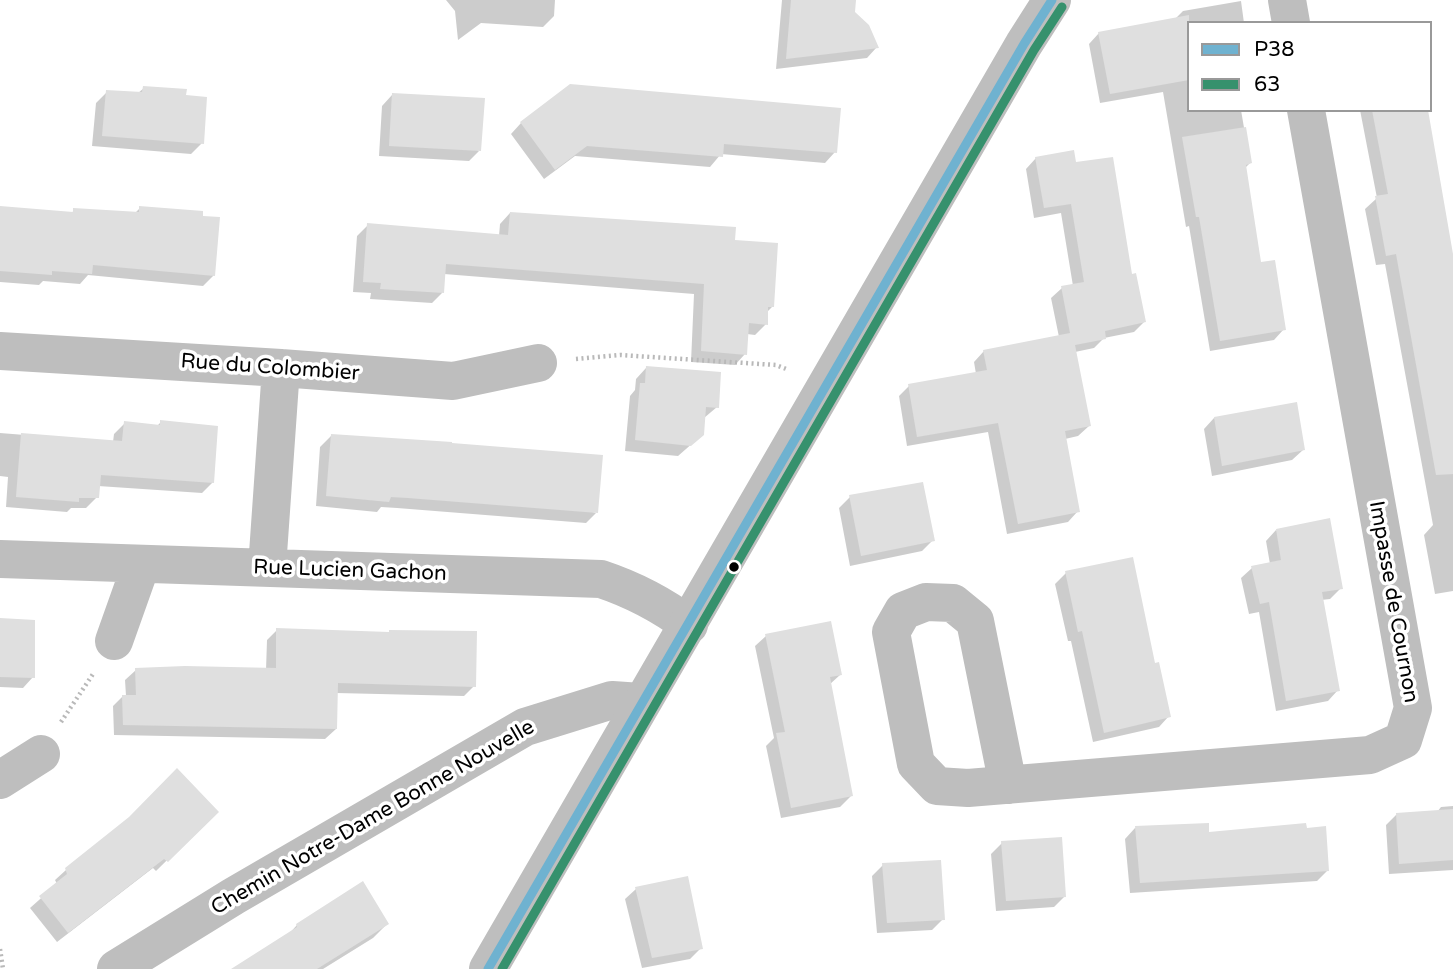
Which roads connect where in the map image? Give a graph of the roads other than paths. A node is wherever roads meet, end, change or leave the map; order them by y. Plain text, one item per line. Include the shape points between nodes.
1 (1052, 0) edge
2 (1287, 0) edge
3 (1291, 21) edge
4 (1306, 112) edge
5 (0, 351) edge
6 (538, 363) road end
7 (281, 368) junction
8 (0, 559) edge
9 (141, 565) junction
10 (267, 568) junction
11 (689, 625) junction
12 (114, 641) road end
13 (641, 702) junction
14 (41, 754) road end
15 (0, 780) edge
16 (1008, 785) junction
17 (116, 969) edge
18 (488, 969) edge

1 - 11 street
2 - 3 street
4 - 16 street, Impasse de Cournon via 1413,708 1403,740 1370,755
5 - 7 street, Rue du Colombier
6 - 7 street, Rue du Colombier via 453,381
7 - 10 street
8 - 9 street, Rue Lucien Gachon
9 - 10 street, Rue Lucien Gachon
9 - 12 street
10 - 11 street, Rue Lucien Gachon via 601,579 661,604
11 - 13 street
13 - 17 street, Chemin Notre-Dame Bonne Nouvelle via 612,700 525,727
13 - 18 street
14 - 15 street
16 - 16 street, Impasse de Cournon via 937,786 916,764 891,632 903,611 926,602 953,603 975,621

